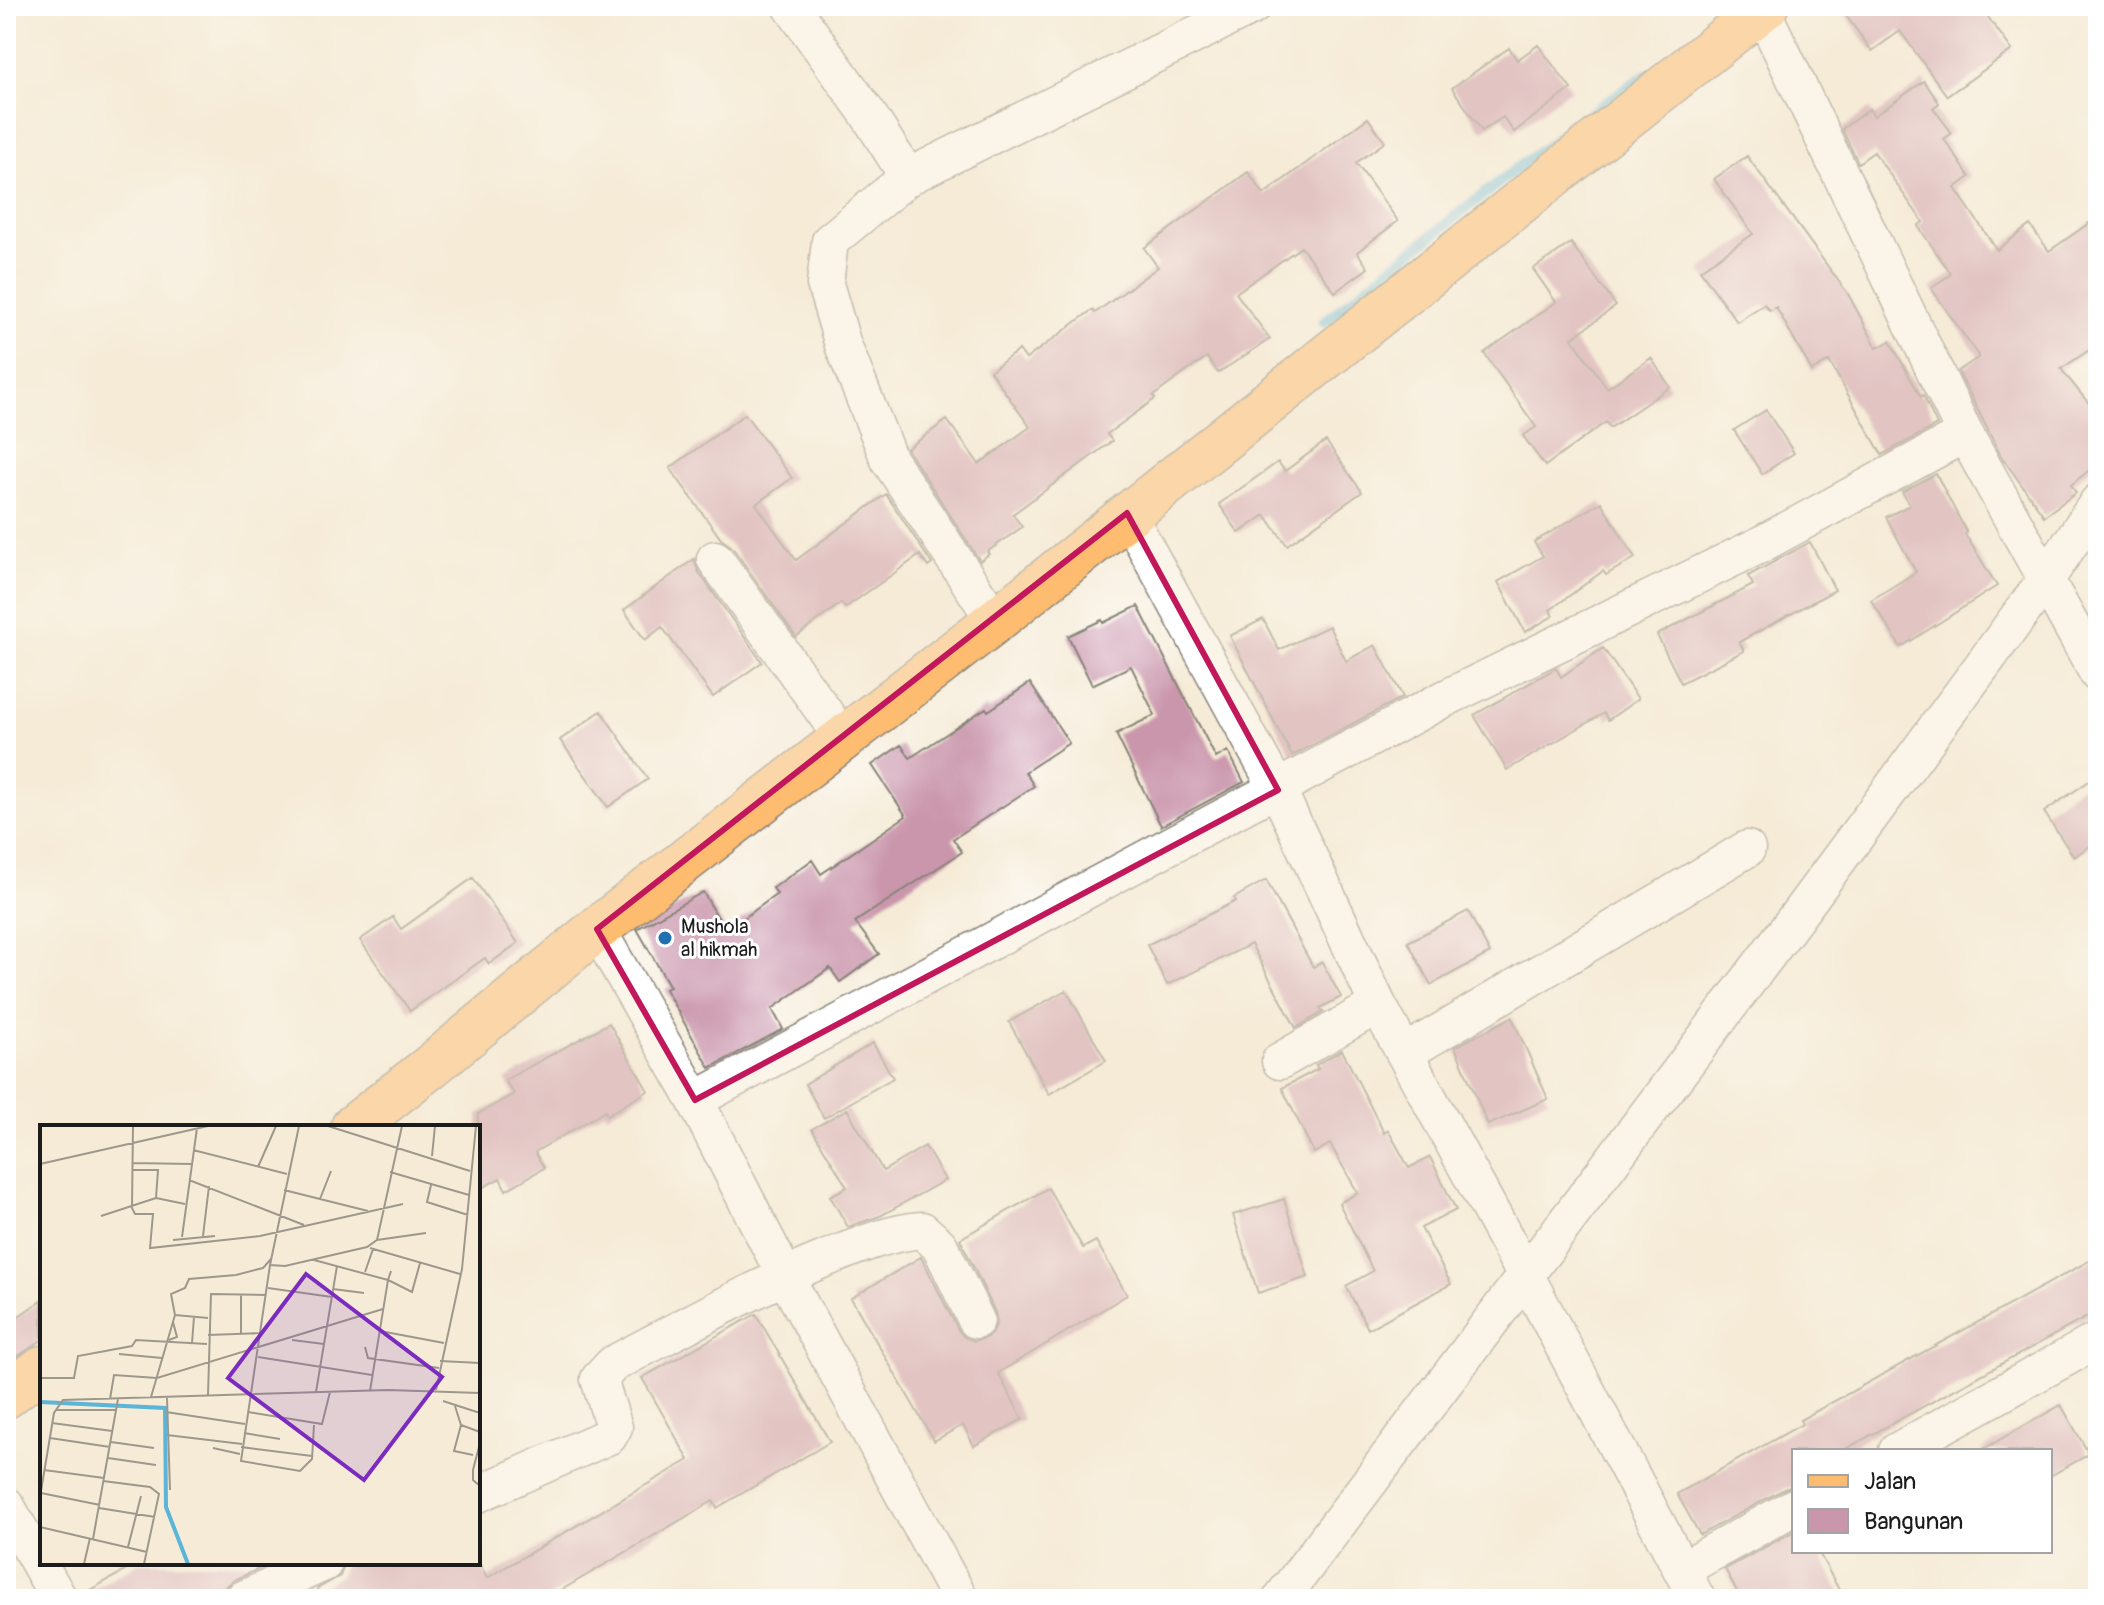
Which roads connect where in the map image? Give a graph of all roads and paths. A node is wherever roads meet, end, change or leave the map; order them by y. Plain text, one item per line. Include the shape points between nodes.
1 (791, 6) edge
2 (1253, 6) edge
3 (1762, 7) edge
4 (908, 177) junction
5 (1965, 434) junction
6 (2098, 502) edge
7 (1127, 513) junction
8 (715, 559) dead end
9 (2047, 578) junction
10 (995, 621) junction
11 (2098, 674) edge
12 (842, 737) junction
13 (1278, 790) junction
14 (1747, 849) dead end
15 (597, 929) junction
16 (1378, 1005) junction
17 (1405, 1053) junction
18 (1280, 1061) dead end
19 (695, 1100) junction
20 (356, 1125) edge
21 (785, 1276) junction
22 (1526, 1276) junction
23 (976, 1320) dead end
24 (2098, 1340) edge
25 (40, 1370) edge
26 (6, 1396) edge
27 (1901, 1449) edge
28 (480, 1493) edge
29 (6, 1505) edge
30 (1792, 1508) edge
31 (320, 1565) edge
32 (1689, 1584) edge
33 (956, 1598) edge
34 (59, 1599) edge
35 (243, 1599) edge
36 (1281, 1599) edge

1 - 4 street
2 - 4 street
3 - 5 street
3 - 7 main road
4 - 10 street via 830,241 825,284 889,460
5 - 9 street
5 - 13 street via 1758,546 1440,701
6 - 9 street
7 - 10 main road
7 - 13 street
8 - 12 street
9 - 11 street
9 - 22 street
10 - 12 main road
12 - 15 main road
13 - 16 street
13 - 19 street
14 - 17 street
15 - 19 street
15 - 20 main road
16 - 17 street
16 - 18 street
17 - 22 street
19 - 21 street
21 - 23 street via 866,1242 922,1230 940,1246
21 - 28 street via 605,1371 599,1379 614,1427 609,1436
21 - 33 street
22 - 32 street
22 - 36 street
24 - 27 street
25 - 26 main road
29 - 34 street
30 - 32 street
31 - 35 street

